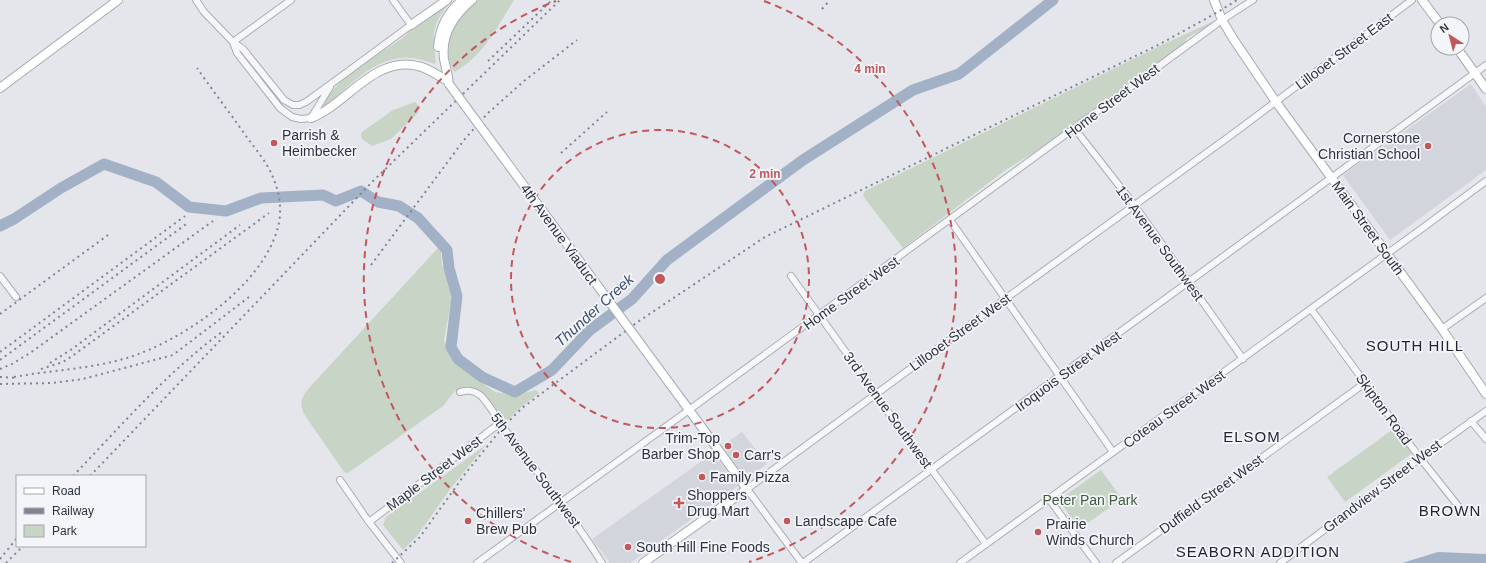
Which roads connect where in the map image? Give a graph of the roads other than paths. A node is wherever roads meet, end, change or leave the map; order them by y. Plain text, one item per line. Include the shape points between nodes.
1 (118, 0) edge
2 (196, 0) edge
3 (291, 0) edge
4 (393, 0) edge
5 (447, 0) edge
6 (462, 0) edge
7 (472, 0) edge
8 (1214, 0) edge
9 (1252, 0) edge
10 (1412, 0) edge
11 (1422, 0) edge
12 (1434, 16) edge
13 (1222, 20) junction
14 (411, 25) junction
15 (233, 42) junction
16 (1462, 56) edge
17 (1486, 65) edge
18 (1474, 74) junction
19 (335, 81) junction
20 (447, 82) junction
21 (0, 88) edge
22 (1486, 89) edge
23 (1276, 102) junction
24 (311, 118) junction
25 (1075, 129) junction
26 (1332, 178) junction
27 (1486, 181) edge
28 (1135, 206) junction
29 (950, 220) junction
30 (1387, 253) junction
31 (0, 276) edge
32 (791, 276) dead end
33 (1188, 283) junction
34 (16, 297) dead end
35 (1486, 298) edge
36 (1005, 299) junction
37 (1311, 309) junction
38 (819, 315) junction
39 (1442, 329) junction
40 (1243, 358) junction
41 (1060, 377) junction
42 (1365, 383) junction
43 (460, 392) dead end
44 (876, 394) junction
45 (1486, 394) edge
46 (689, 410) junction
47 (1486, 410) edge
48 (1471, 421) junction
49 (500, 423) junction
50 (1486, 439) edge
51 (1113, 452) junction
52 (1420, 458) junction
53 (932, 470) junction
54 (340, 480) dead end
55 (747, 489) junction
56 (1049, 499) junction
57 (561, 502) junction
58 (1459, 507) dead end
59 (369, 522) junction
60 (986, 544) junction
61 (401, 563) edge
62 (477, 563) edge
63 (602, 563) edge
64 (643, 563) edge
65 (802, 563) edge
66 (960, 563) edge
67 (1096, 563) edge
68 (1116, 563) edge
69 (1280, 563) edge

1 - 21 main road
2 - 15 street
3 - 15 street
4 - 14 street
5 - 14 main road
6 - 20 main road via 447,16 440,33 439,56
7 - 20 main road via 455,18 445,37
8 - 13 main road, Main Street South
9 - 13 street, Home Street West
10 - 23 street, Lillooet Street East
11 - 12 main road
13 - 23 main road, Main Street South
13 - 25 street, Home Street West
14 - 19 street
15 - 19 street via 243,49 287,102 293,105 302,103
15 - 24 street via 236,53 280,108 292,117
16 - 18 main road
17 - 18 street, Iroquois Street West
18 - 22 main road
18 - 26 street, Iroquois Street West
19 - 24 street
20 - 24 main road via 418,66 404,64 392,67 373,75 325,111
20 - 46 main road, 4th Avenue Viaduct, bridge
23 - 26 main road, Main Street South
23 - 28 street, Lillooet Street West
25 - 28 street, 1st Avenue Southwest
25 - 29 street, Home Street West
26 - 30 main road, Main Street South
26 - 33 street, Iroquois Street West
27 - 30 street, Coteau Street West
28 - 33 street, 1st Avenue Southwest
28 - 36 street, Lillooet Street West
29 - 36 street
29 - 38 street, Home Street West
30 - 37 street, Coteau Street West
30 - 39 main road, Main Street South
31 - 34 street
32 - 38 street, 3rd Avenue Southwest
33 - 40 street, 1st Avenue Southwest
33 - 41 street, Iroquois Street West
35 - 39 street
36 - 41 street
36 - 44 street, Lillooet Street West
37 - 40 street, Coteau Street West
37 - 42 street, Skipton Road
38 - 44 street, 3rd Avenue Southwest
38 - 46 street, Home Street West
39 - 45 main road, Main Street South
40 - 51 street, Coteau Street West
41 - 51 street
41 - 53 street, Iroquois Street West
42 - 52 street, Skipton Road
42 - 68 street, Duffield Street West
43 - 49 street, 5th Avenue Southwest via 468,390 480,396
44 - 53 street, 3rd Avenue Southwest
44 - 55 street, Lillooet Street West
46 - 55 main road, 4th Avenue Viaduct
46 - 57 street, Home Street West
47 - 48 street, Grandview Street West
48 - 50 street
48 - 52 street, Grandview Street West
49 - 57 street, 5th Avenue Southwest
49 - 59 street, Maple Street West
51 - 56 street, Coteau Street West
52 - 58 street, Skipton Road
52 - 69 street, Grandview Street West
53 - 60 street, 3rd Avenue Southwest
53 - 65 street, Iroquois Street West
54 - 59 street
55 - 64 main road, Lillooet Street West
55 - 65 street
56 - 60 street, Coteau Street West
56 - 67 street
57 - 62 street, Home Street West
57 - 63 street, 5th Avenue Southwest
59 - 61 street
60 - 66 street, Coteau Street West

